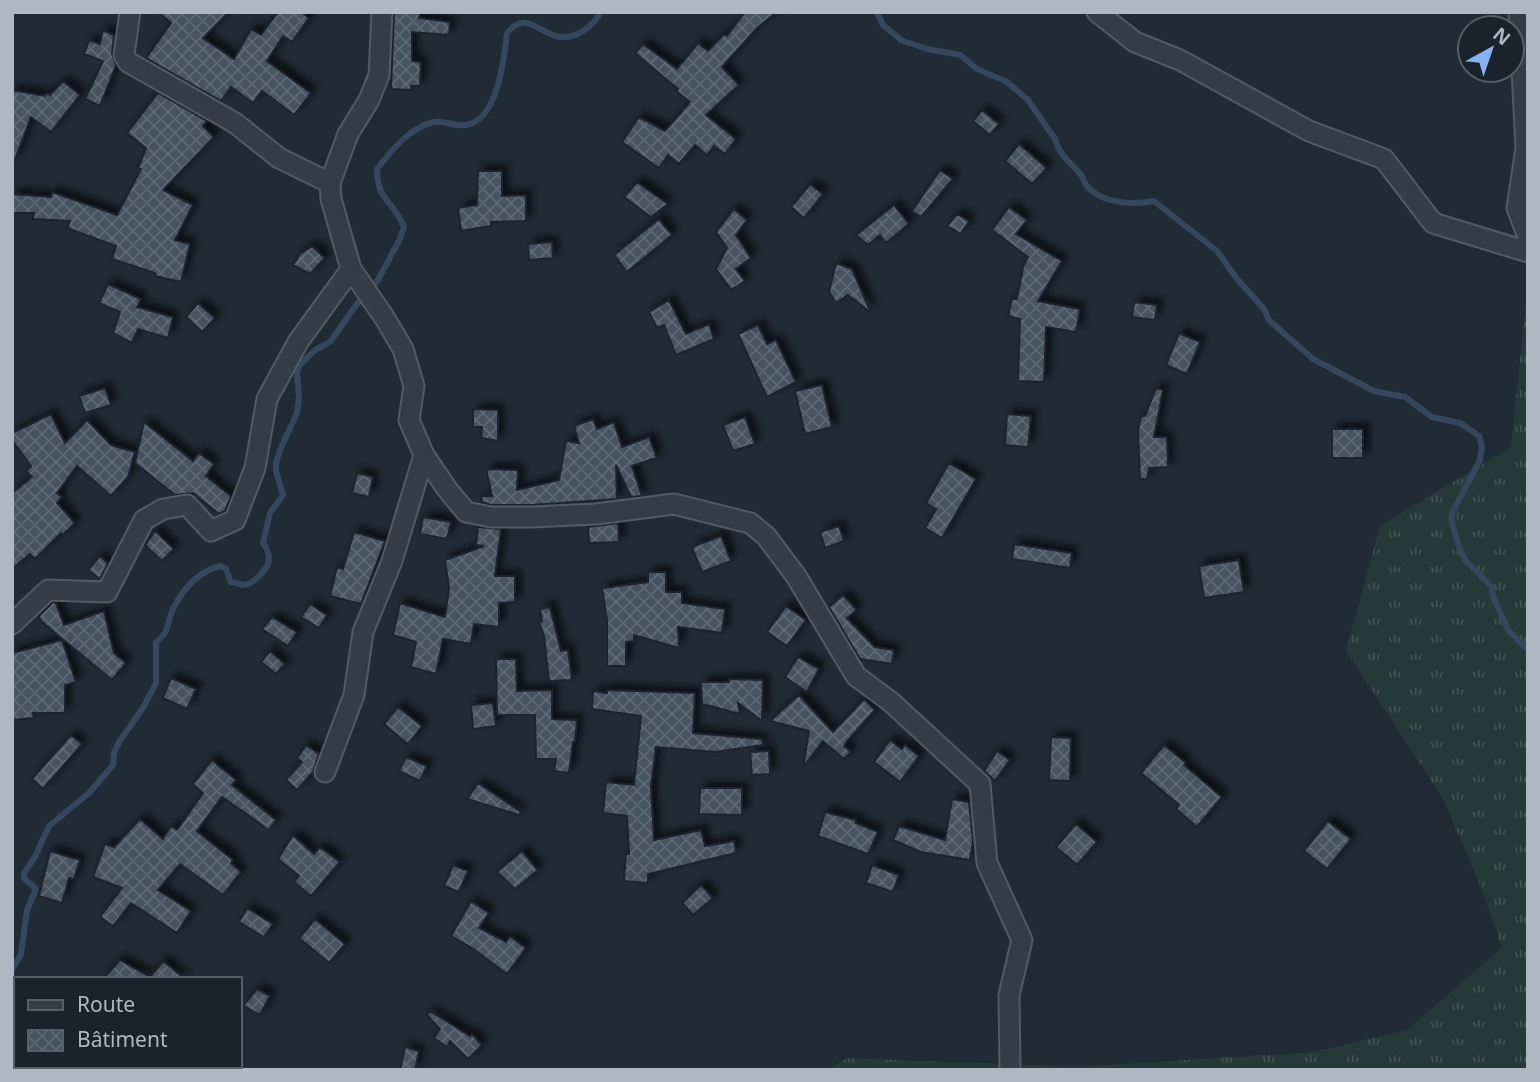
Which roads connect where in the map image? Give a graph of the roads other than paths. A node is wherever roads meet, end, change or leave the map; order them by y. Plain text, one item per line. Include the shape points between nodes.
1 (130, 12) edge
2 (1097, 12) edge
3 (1519, 12) edge
4 (376, 15) edge
5 (330, 183) junction
6 (1528, 237) edge
7 (1528, 252) edge
8 (354, 274) junction
9 (424, 455) junction
10 (12, 624) edge
11 (325, 772) dead end
12 (1010, 1070) edge

1 - 5 street via 124,55 128,62 236,123 279,158
2 - 7 street via 1135,41 1180,60 1309,131 1384,159 1433,223
3 - 6 street via 1526,148 1517,208
4 - 5 street via 379,75 348,134
5 - 8 street
8 - 9 street via 402,349 414,386 409,420
8 - 10 street via 298,342 267,399 255,468 235,520 211,531 187,505 163,509 144,520 107,592 48,590
9 - 11 street via 392,561 363,632 354,695
9 - 12 street via 466,512 532,517 674,504 750,523 766,536 796,576 856,676 980,784 987,863 1022,940 1009,995

